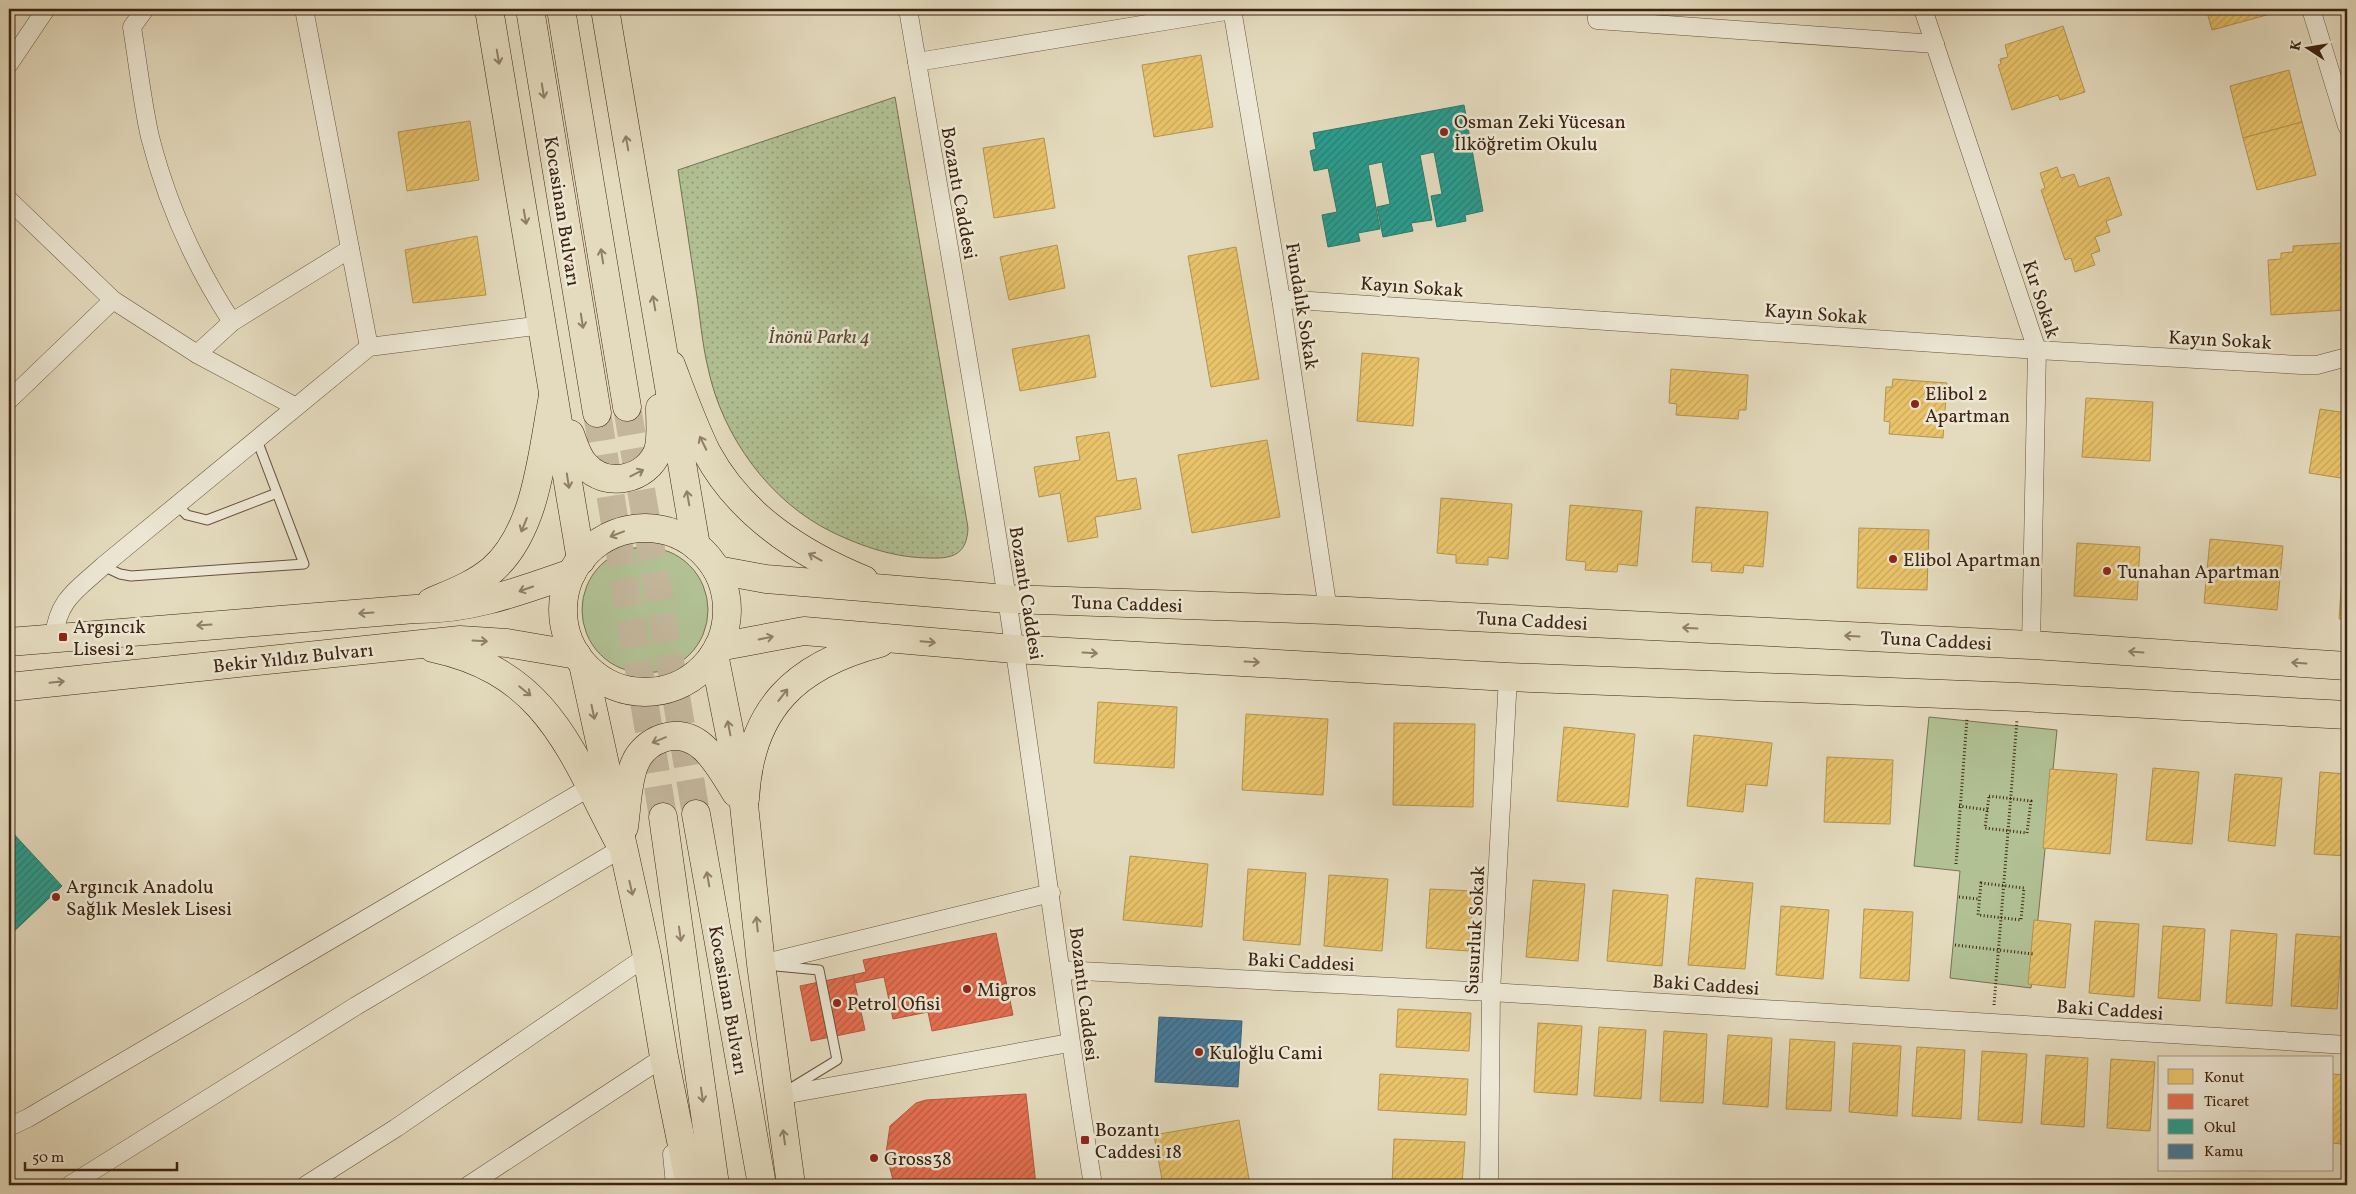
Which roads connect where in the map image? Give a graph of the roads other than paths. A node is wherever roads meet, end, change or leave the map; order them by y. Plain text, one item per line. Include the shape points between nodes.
1 (46, 9) edge
2 (146, 9) edge
3 (304, 9) edge
4 (490, 9) edge
5 (530, 9) edge
6 (562, 9) edge
7 (605, 9) edge
8 (908, 9) edge
9 (1596, 9) edge
10 (1924, 9) edge
11 (2311, 9) edge
12 (1232, 10) edge
13 (1935, 44) junction
14 (917, 62) junction
15 (9, 64) edge
16 (2343, 94) edge
17 (2347, 126) edge
18 (9, 200) edge
19 (350, 249) junction
20 (1281, 299) junction
21 (113, 300) junction
22 (232, 322) junction
23 (543, 325) junction
24 (660, 338) junction
25 (370, 347) junction
26 (2037, 350) junction
27 (197, 354) junction
28 (2347, 357) edge
29 (554, 392) junction
30 (9, 400) edge
31 (296, 407) junction
32 (627, 407) tunnel mouth
33 (597, 413) tunnel mouth
34 (257, 440) junction
35 (276, 493) junction
36 (177, 505) junction
37 (696, 546) junction
38 (104, 566) junction
39 (577, 567) junction
40 (717, 570) junction
41 (892, 590) junction
42 (1007, 599) junction
43 (415, 610) junction
44 (1328, 610) junction
45 (54, 637) junction
46 (895, 639) junction
47 (9, 642) edge
48 (417, 644) junction
49 (2031, 645) junction
50 (1014, 649) junction
51 (716, 651) junction
52 (580, 660) junction
53 (2347, 666) edge
54 (1508, 677) junction
55 (9, 687) edge
56 (2347, 716) edge
57 (590, 787) junction
58 (744, 805) junction
59 (696, 814) tunnel mouth
60 (663, 817) tunnel mouth
61 (622, 848) junction
62 (1051, 894) junction
63 (646, 956) junction
64 (761, 964) junction
65 (1061, 970) junction
66 (1491, 992) junction
67 (1070, 1043) junction
68 (2347, 1045) edge
69 (664, 1057) junction
70 (778, 1096) junction
71 (9, 1127) edge
72 (70, 1185) edge
73 (306, 1185) edge
74 (469, 1185) edge
75 (675, 1185) edge
76 (690, 1185) edge
77 (715, 1185) edge
78 (762, 1185) edge
79 (790, 1185) edge
80 (1093, 1185) edge
81 (1489, 1185) edge

1 - 15 street
2 - 22 street via 132,27 150,135 160,172 188,245
3 - 19 street
4 -> 23 main road
5 -> 33 main road, Kocasinan Bulvarı
32 -> 6 main road, Kocasinan Bulvarı
24 -> 7 main road
8 - 14 street, Bozantı Caddesi
9 - 13 street via 1597,20
10 - 13 street, Kır Sokak
11 - 16 street
12 - 14 street
12 - 20 street, Fundalık Sokak
13 - 26 street, Kır Sokak
14 - 42 street, Bozantı Caddesi
16 - 17 street
18 - 21 street
19 - 22 street
19 - 25 street
20 - 26 street, Kayın Sokak
20 - 44 street, Fundalık Sokak
21 - 27 street
21 - 30 street
22 - 27 street
23 - 25 street
23 - 29 main road
29 -> 24 main road via 584,465 598,475 614,480 636,475 653,460 660,439
37 -> 24 main road
41 -> 24 main road via 815,558 781,536 738,498 698,435
25 - 31 street
26 - 28 street, Kayın Sokak via 2317,365
26 - 49 street, Kır Sokak
27 - 31 street
29 -> 39 main road
29 -> 43 main road via 529,513 513,546 477,580
31 - 34 street
34 - 35 lane
34 - 36 street
35 - 36 lane via 207,520 187,515
35 - 38 lane via 304,564 131,576
36 - 38 street
37 -> 39 main road via 667,531 635,529 605,539
37 - 40 main road
38 - 45 street via 65,601 58,612
39 -> 43 main road, Bekir Yıldız Bulvarı via 486,602 440,610
39 - 52 main road via 566,588 564,620
40 - 41 main road, Tuna Caddesi via 766,579
40 - 51 main road via 727,600 727,616
41 - 42 main road, Tuna Caddesi
42 - 44 main road, Tuna Caddesi
42 - 50 street, Bozantı Caddesi
43 -> 45 main road, Bekir Yıldız Bulvarı
49 -> 44 main road, Tuna Caddesi
45 - 47 main road, Bekir Yıldız Bulvarı
46 -> 50 main road
51 -> 46 main road via 804,631
58 -> 46 main road via 754,747 769,714 789,688 809,671 836,657
48 -> 52 main road, Bekir Yıldız Bulvarı via 483,641
55 -> 48 main road, Bekir Yıldız Bulvarı
48 -> 57 main road via 479,664 526,691 559,729
53 -> 49 main road, Tuna Caddesi
50 -> 54 main road
50 - 62 street, Bozantı Caddesi
51 - 52 main road via 686,682 655,692 631,691 608,684
58 -> 51 main road
52 -> 61 main road
54 - 56 main road via 2019,697
54 - 66 street, Susurluk Sokak
57 - 61 main road
57 - 71 street
58 -> 61 main road via 704,747 676,736 656,741 639,754 634,764
64 -> 58 main road
78 -> 59 main road, Kocasinan Bulvarı
60 -> 77 main road, Kocasinan Bulvarı
61 -> 63 main road
61 - 72 street via 356,1006
62 - 64 street
62 - 65 street, Bozantı Caddesi
63 - 69 main road
63 - 73 street via 396,1128
64 - 70 main road
64 - 70 lane via 819,970 837,1060
65 - 66 street, Baki Caddesi
65 - 67 street, Bozantı Caddesi
66 - 68 street, Baki Caddesi
66 - 81 street, Susurluk Sokak
67 - 70 street
67 - 80 street, Bozantı Caddesi
69 - 74 street
69 - 75 street
69 - 76 main road
79 -> 70 main road

